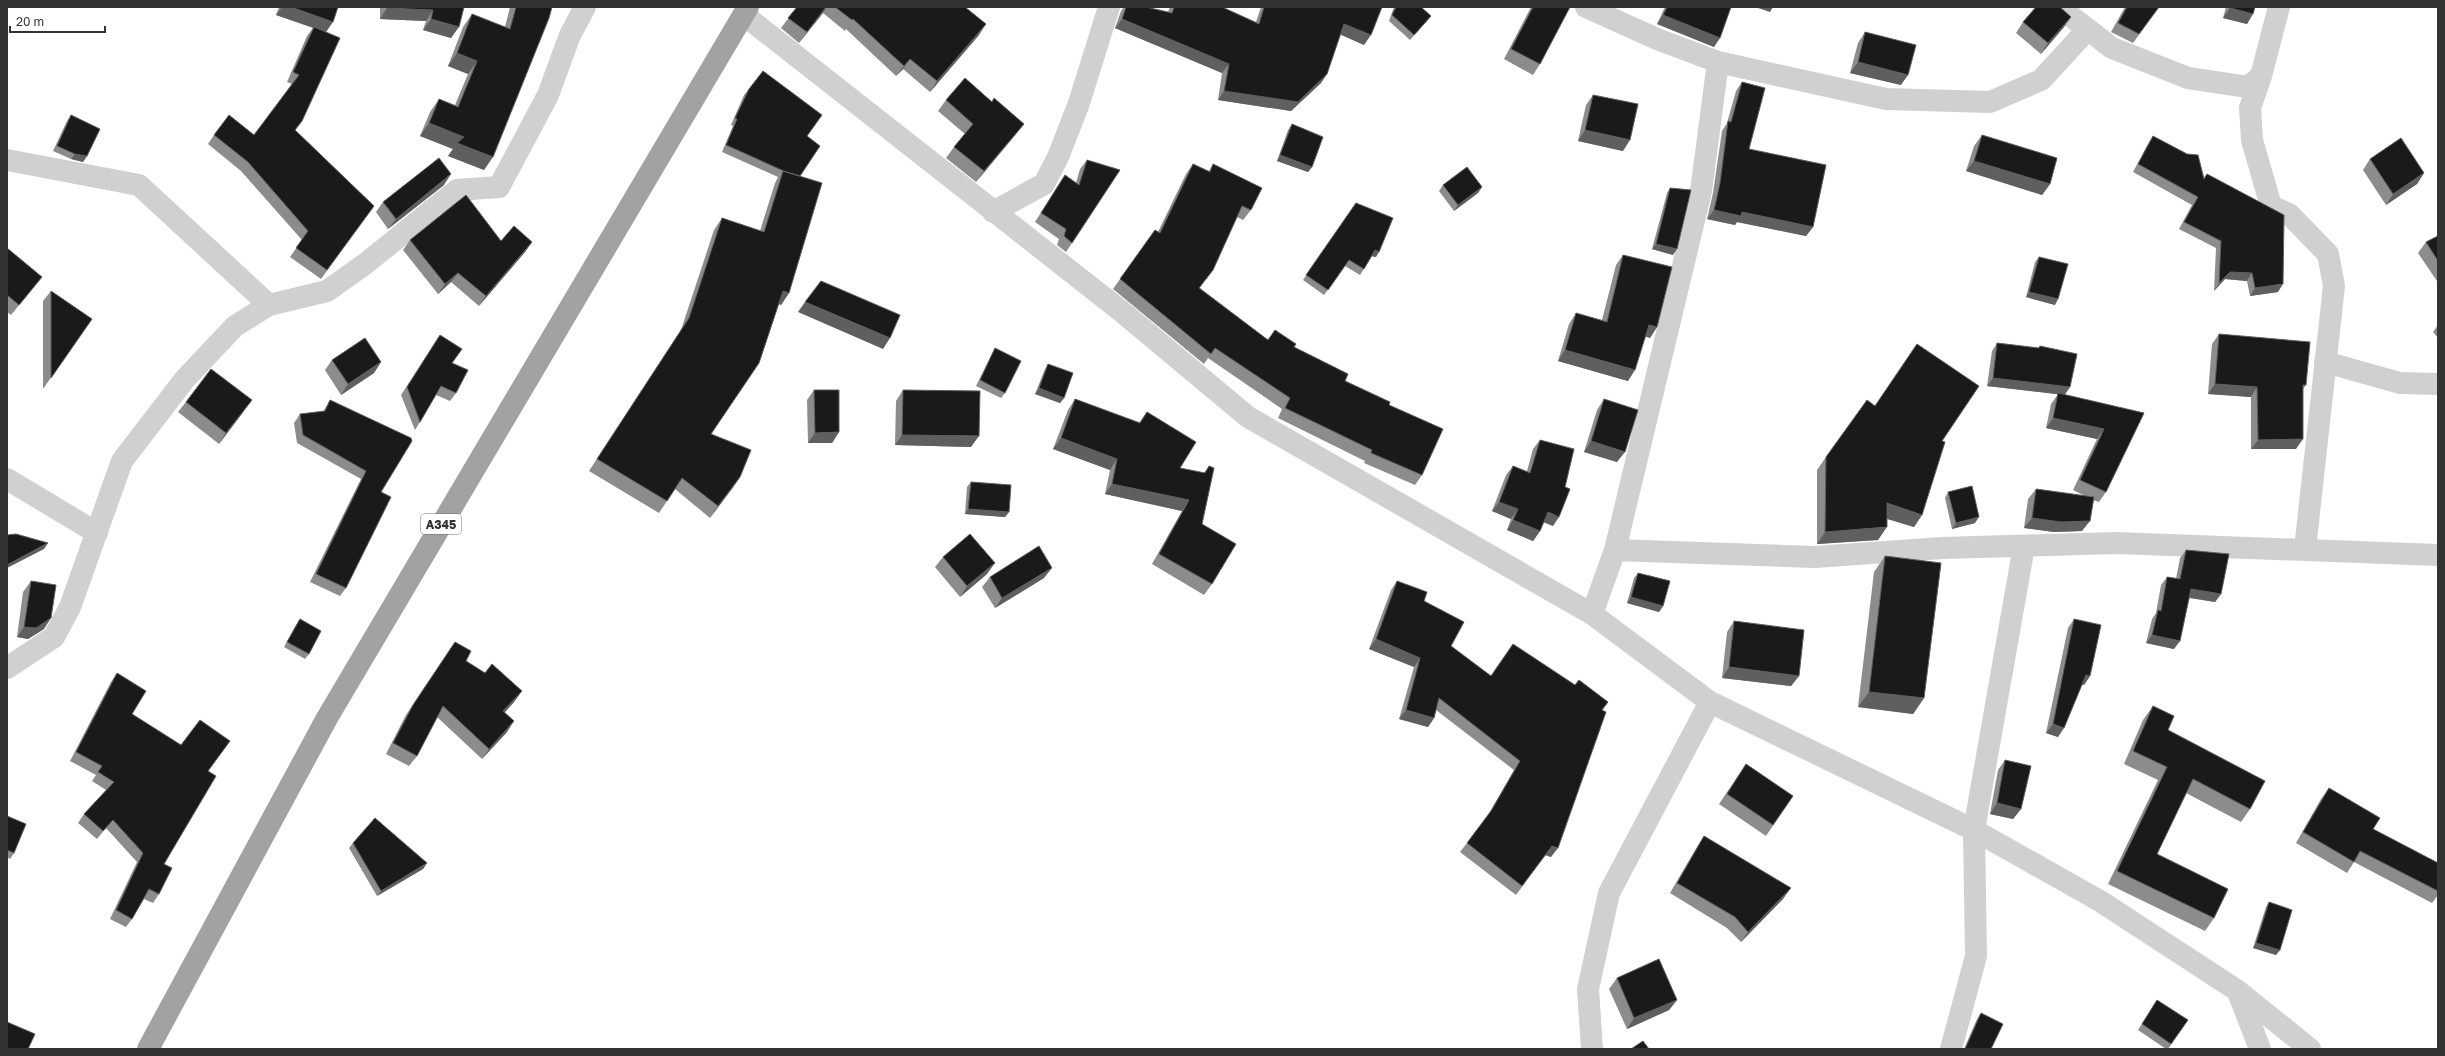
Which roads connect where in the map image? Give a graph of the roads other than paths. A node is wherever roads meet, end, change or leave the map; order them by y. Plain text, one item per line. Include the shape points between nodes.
1 (585, 7) edge
2 (1109, 7) edge
3 (1586, 7) edge
4 (2059, 7) edge
5 (2279, 7) edge
6 (746, 11) edge
7 (2088, 29) junction
8 (1718, 62) junction
9 (2261, 76) junction
10 (7, 160) edge
11 (993, 212) junction
12 (269, 305) junction
13 (2325, 362) junction
14 (2438, 384) edge
15 (7, 479) edge
16 (97, 533) junction
17 (2024, 546) junction
18 (2305, 549) junction
19 (1615, 550) junction
20 (2438, 555) edge
21 (1592, 614) junction
22 (7, 668) edge
23 (1710, 702) junction
24 (1974, 830) junction
25 (2238, 991) junction
26 (148, 1049) edge
27 (1592, 1049) edge
28 (1951, 1049) edge
29 (2260, 1049) edge
30 (2310, 1049) edge

1 - 12 street via 570,34 548,95 499,187 457,190 327,291
2 - 11 street via 1076,110 1058,157 1044,184
3 - 8 street via 1657,39
4 - 7 street
5 - 9 street
6 - 11 street
6 - 26 highway, A345 via 327,718
7 - 8 street via 2041,80 1990,102 1886,99
7 - 9 street via 2112,48 2188,78 2248,87
8 - 19 street via 1701,191
9 - 13 street via 2250,108 2252,140 2271,206 2290,214 2328,254 2334,286
10 - 12 street via 139,185
11 - 21 street via 1121,311 1248,418
12 - 16 street via 235,326 185,379 122,461
13 - 14 street via 2400,383
13 - 18 street
15 - 16 street
16 - 22 street via 70,607 54,637
17 - 18 street via 2117,542
17 - 19 street via 1815,557
17 - 24 street
18 - 20 street
19 - 21 street
21 - 23 street
23 - 24 street
23 - 27 street via 1609,893 1588,989
24 - 25 street via 2100,901
24 - 28 street via 1976,956
25 - 29 street
25 - 30 street

